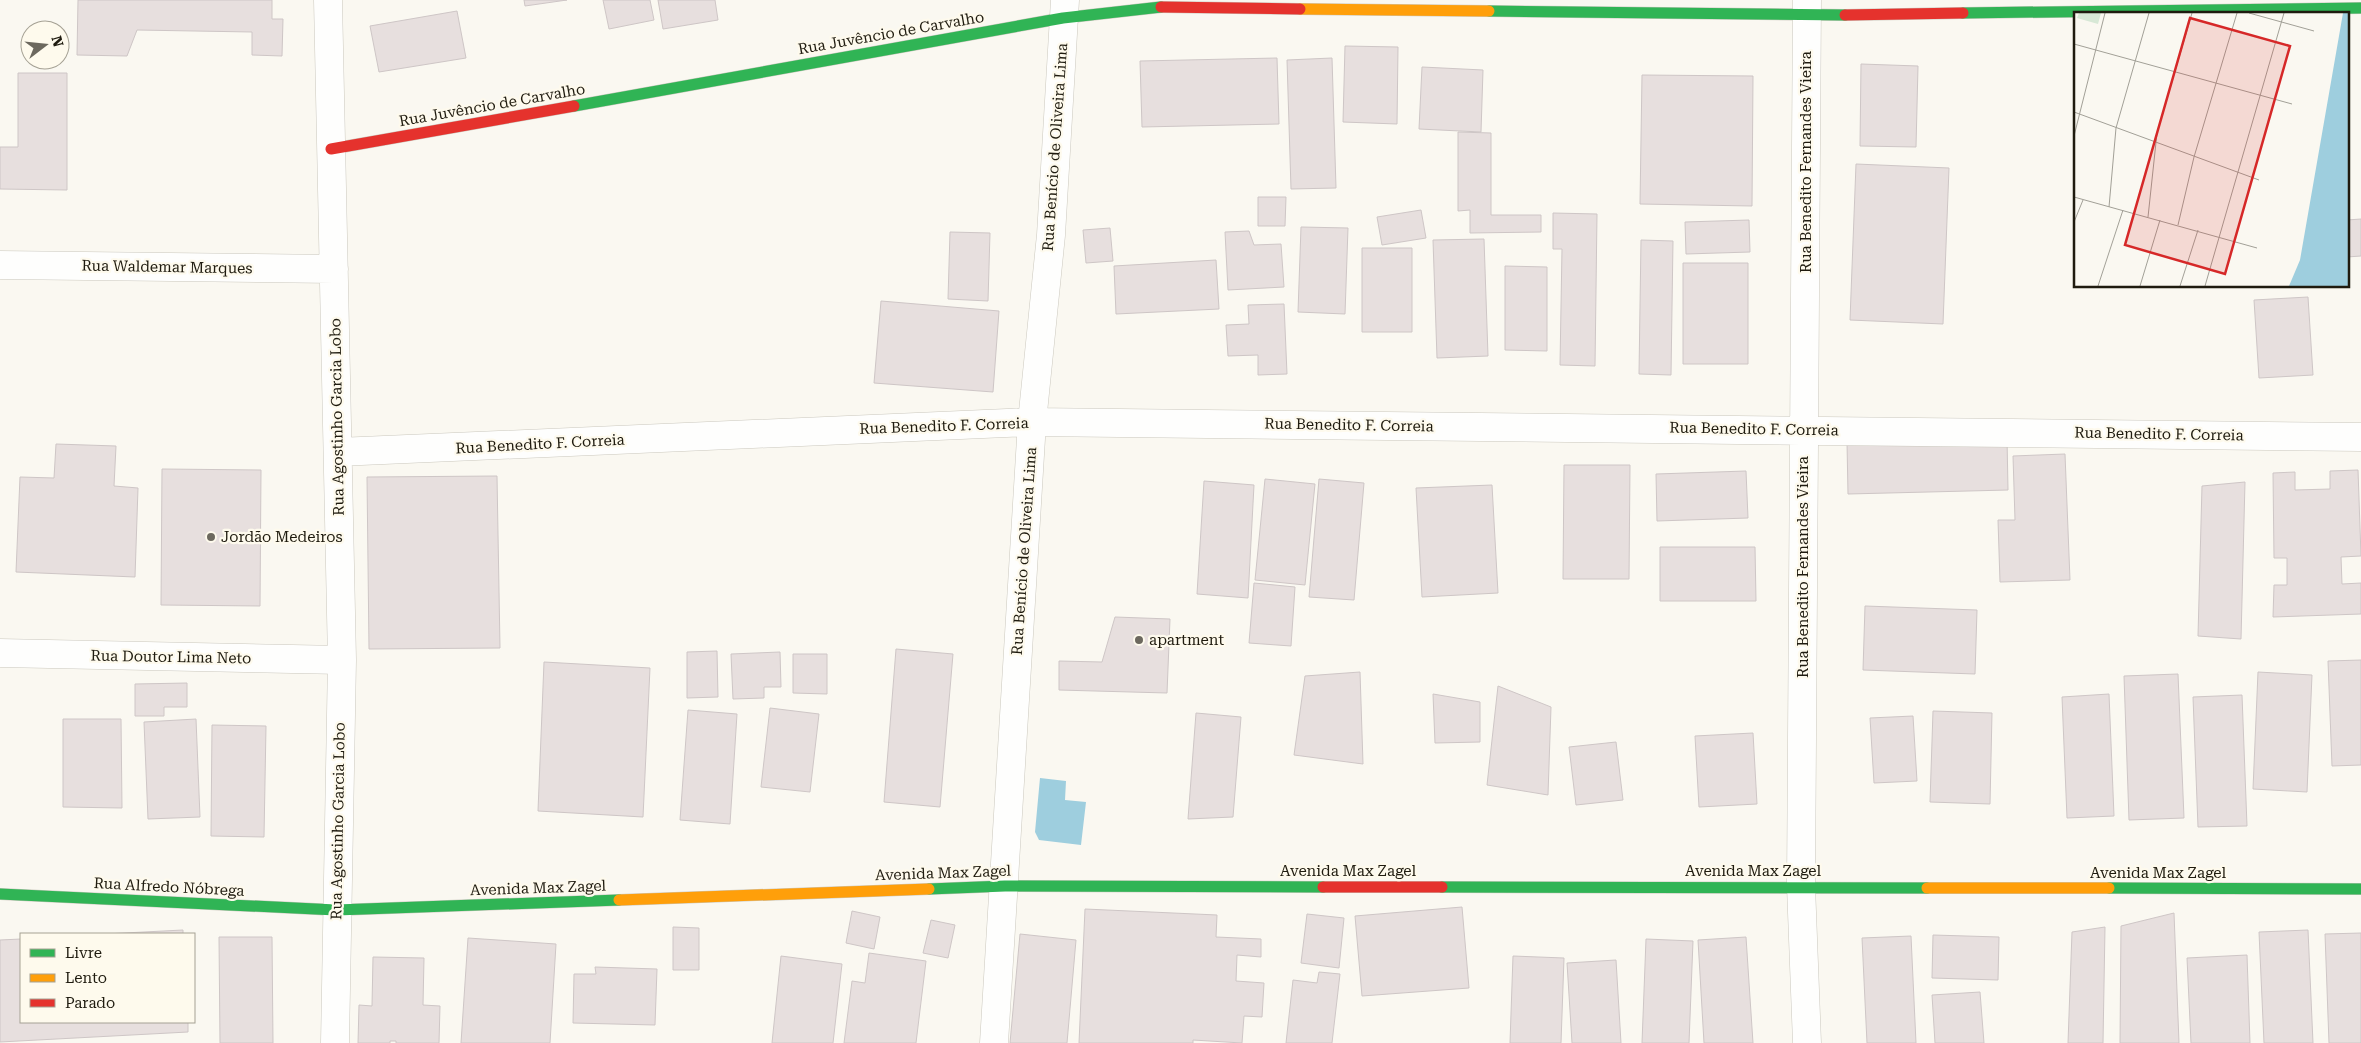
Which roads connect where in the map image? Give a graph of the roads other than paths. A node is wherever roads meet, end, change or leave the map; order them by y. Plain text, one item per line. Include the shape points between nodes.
1 (328, 0) edge
2 (1807, 7) edge
3 (2361, 8) edge
4 (1064, 9) edge
5 (331, 149) junction
6 (0, 265) edge
7 (334, 269) junction
8 (1032, 422) junction
9 (1804, 429) junction
10 (2361, 437) edge
11 (338, 452) junction
12 (0, 653) edge
13 (342, 660) junction
14 (1005, 886) junction
15 (1801, 886) junction
16 (2361, 889) edge
17 (0, 894) edge
18 (336, 910) junction
19 (335, 1043) edge
20 (994, 1043) edge
21 (1806, 1043) edge

1 - 5 street, Rua Agostinho Garcia Lobo
2 - 3 street, Rua Juvêncio de Carvalho
2 - 4 street, Rua Juvêncio de Carvalho
2 - 9 street, Rua Benedito Fernandes Vieira
4 - 5 street, Rua Juvêncio de Carvalho
4 - 8 street, Rua Benício de Oliveira Lima via 1050,235
5 - 7 street, Rua Agostinho Garcia Lobo
6 - 7 street, Rua Waldemar Marques
7 - 11 street, Rua Agostinho Garcia Lobo
8 - 9 street, Rua Benedito F. Correia
8 - 11 street, Rua Benedito F. Correia
8 - 14 street, Rua Benício de Oliveira Lima
9 - 10 street, Rua Benedito F. Correia
9 - 15 street, Rua Benedito Fernandes Vieira
11 - 13 street, Rua Agostinho Garcia Lobo
12 - 13 street, Rua Doutor Lima Neto
13 - 18 street, Rua Agostinho Garcia Lobo
14 - 15 street, Avenida Max Zagel
14 - 18 street, Avenida Max Zagel
14 - 20 street, Rua Benício de Oliveira Lima
15 - 16 street, Avenida Max Zagel
15 - 21 street, Rua Benedito Fernandes Vieira
17 - 18 street, Rua Alfredo Nóbrega
18 - 19 street, Rua Agostinho Garcia Lobo

